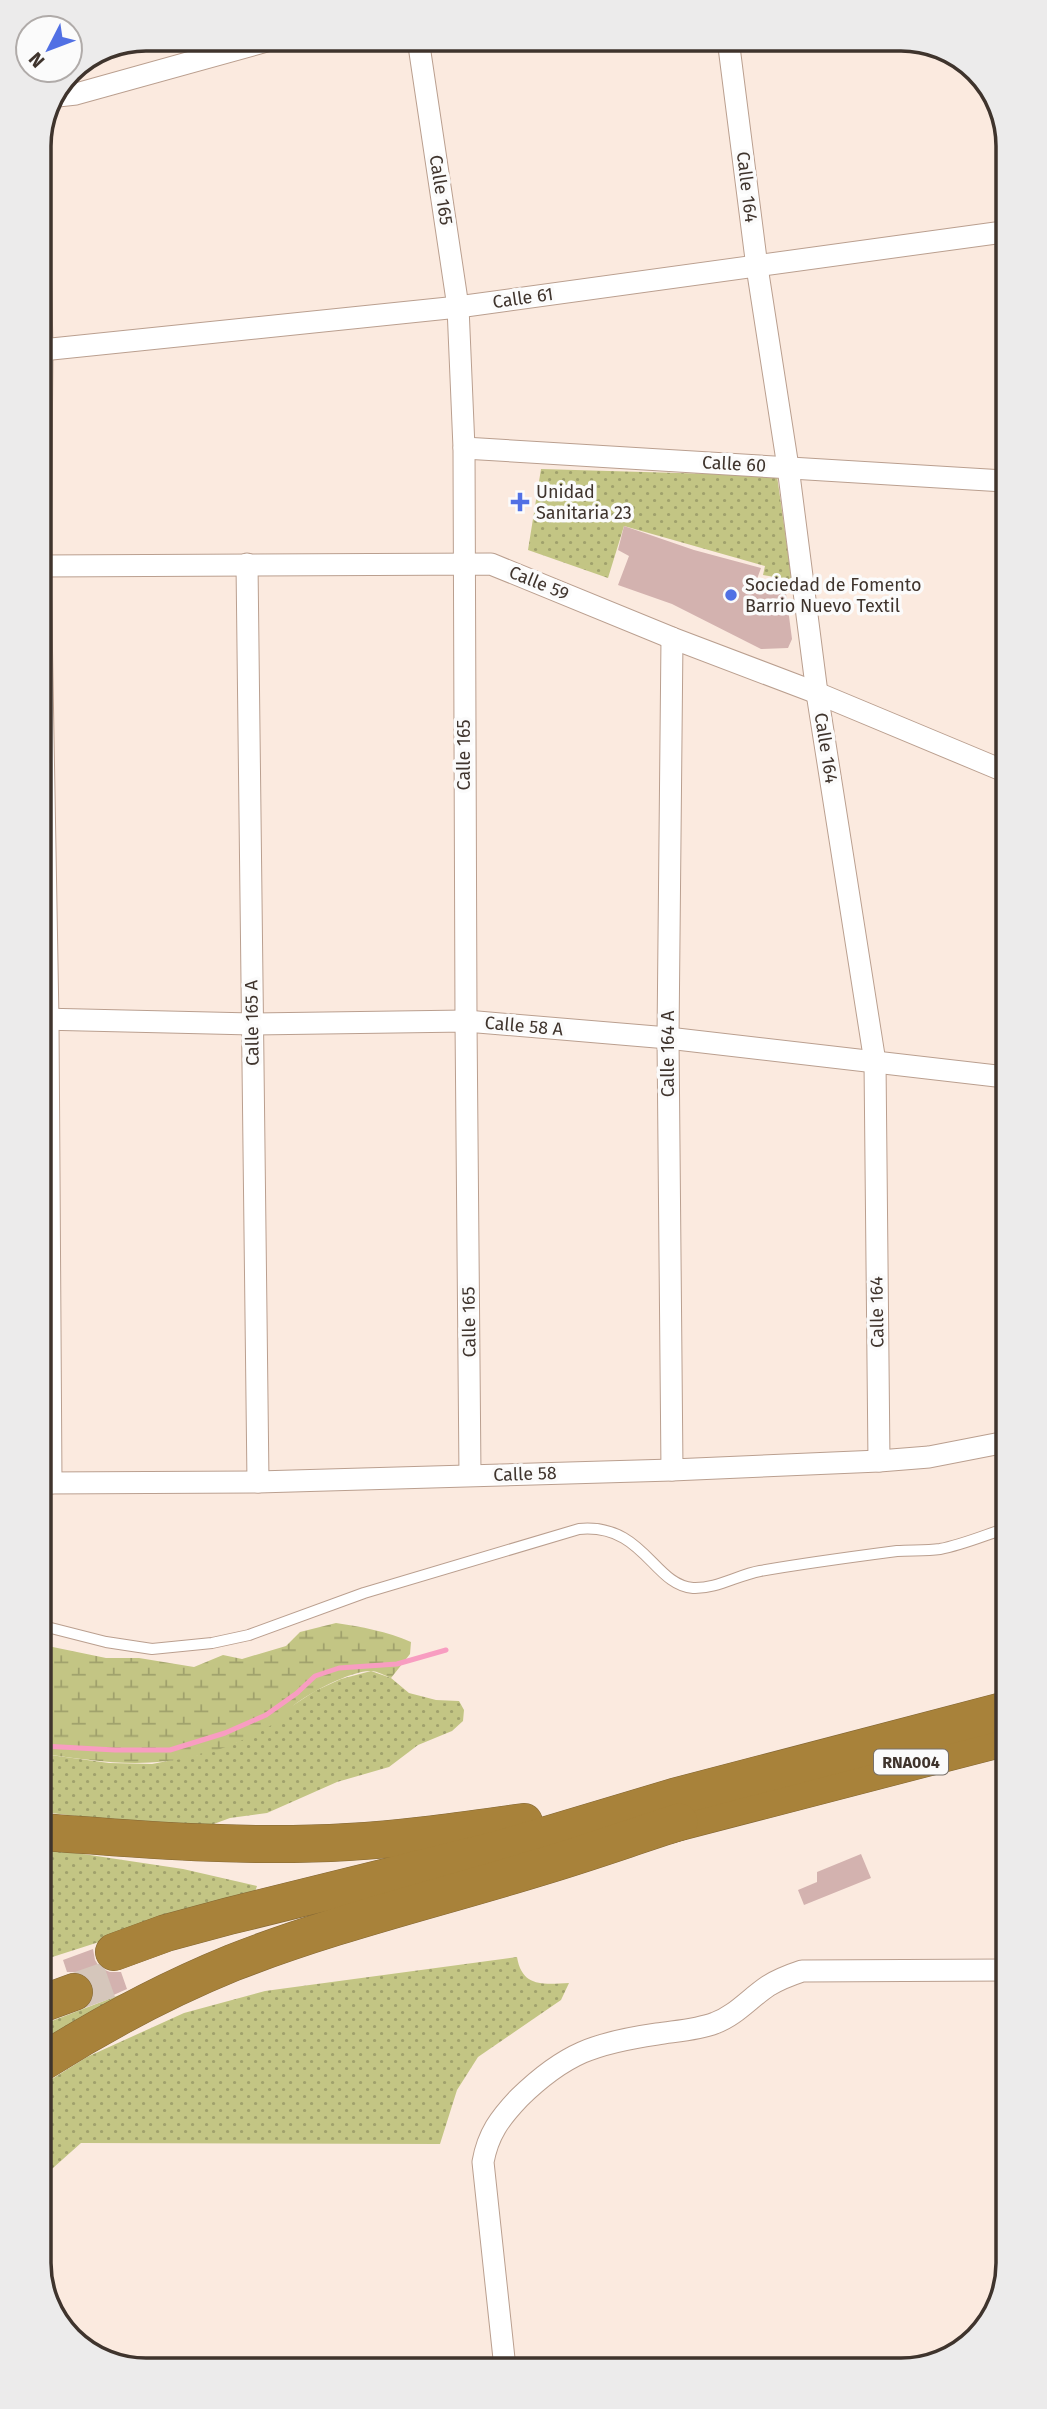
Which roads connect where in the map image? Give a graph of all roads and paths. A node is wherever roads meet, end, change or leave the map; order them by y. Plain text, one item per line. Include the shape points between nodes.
1 (228, 51) edge
2 (420, 51) edge
3 (730, 51) edge
4 (66, 95) edge
5 (996, 233) edge
6 (757, 267) junction
7 (458, 307) junction
8 (51, 348) edge
9 (464, 448) junction
10 (788, 467) junction
11 (996, 480) edge
12 (463, 563) junction
13 (247, 564) junction
14 (51, 566) edge
15 (672, 638) junction
16 (817, 693) junction
17 (996, 768) edge
18 (51, 1019) edge
19 (466, 1021) junction
20 (252, 1024) junction
21 (668, 1038) junction
22 (875, 1062) junction
23 (996, 1076) edge
24 (996, 1444) edge
25 (879, 1461) junction
26 (672, 1470) junction
27 (470, 1475) junction
28 (258, 1482) junction
29 (51, 1483) edge
30 (996, 1531) edge
31 (51, 1628) edge
32 (996, 1700) edge
33 (996, 1713) edge
34 (996, 1740) edge
35 (996, 1751) edge
36 (833, 1754) junction
37 (815, 1788) junction
38 (678, 1809) junction
39 (51, 1833) edge
40 (118, 1964) tunnel mouth
41 (996, 1970) edge
42 (51, 2057) edge
43 (504, 2358) edge

1 - 4 street
2 - 7 street, Calle 165
3 - 6 street, Calle 164
5 - 6 street, Calle 61
6 - 7 street, Calle 61
6 - 10 street, Calle 164
7 - 8 street, Calle 61
7 - 9 street, Calle 165
9 - 10 street, Calle 60
9 - 12 street, Calle 165
10 - 11 street, Calle 60
10 - 16 street, Calle 164
12 - 13 street, Calle 59
12 - 15 street, Calle 59 via 505,569
12 - 19 street, Calle 165
13 - 14 street, Calle 59
13 - 20 street, Calle 165 A
15 - 16 street, Calle 59
15 - 21 street, Calle 164 A
16 - 17 street, Calle 59
16 - 22 street, Calle 164
18 - 20 street, Calle 58 A
19 - 20 street, Calle 58 A
19 - 21 street, Calle 58 A
19 - 27 street, Calle 165
20 - 28 street, Calle 165 A
21 - 22 street, Calle 58 A
21 - 26 street, Calle 164 A
22 - 23 street, Calle 58 A
22 - 25 street, Calle 164
24 - 25 street, Calle 58
25 - 26 street, Calle 58
26 - 27 street, Calle 58
27 - 28 street, Calle 58
28 - 29 street, Calle 58
30 - 31 lane via 940,1549 845,1557 692,1588 676,1582 639,1547 612,1531 579,1529 364,1593 249,1636 212,1643 152,1649
32 - 36 highway
33 - 36 highway, RNA004
34 - 37 highway, RNA004
35 - 37 highway
36 - 38 highway, RNA004
37 - 38 highway, RNA004
38 - 39 highway via 347,1842 160,1842
38 - 40 highway via 216,1919 166,1933
38 - 42 highway via 539,1868 324,1931 232,1964 148,2001
41 - 43 street via 802,1971 782,1977 717,2023 590,2047 540,2077 500,2117 483,2162

